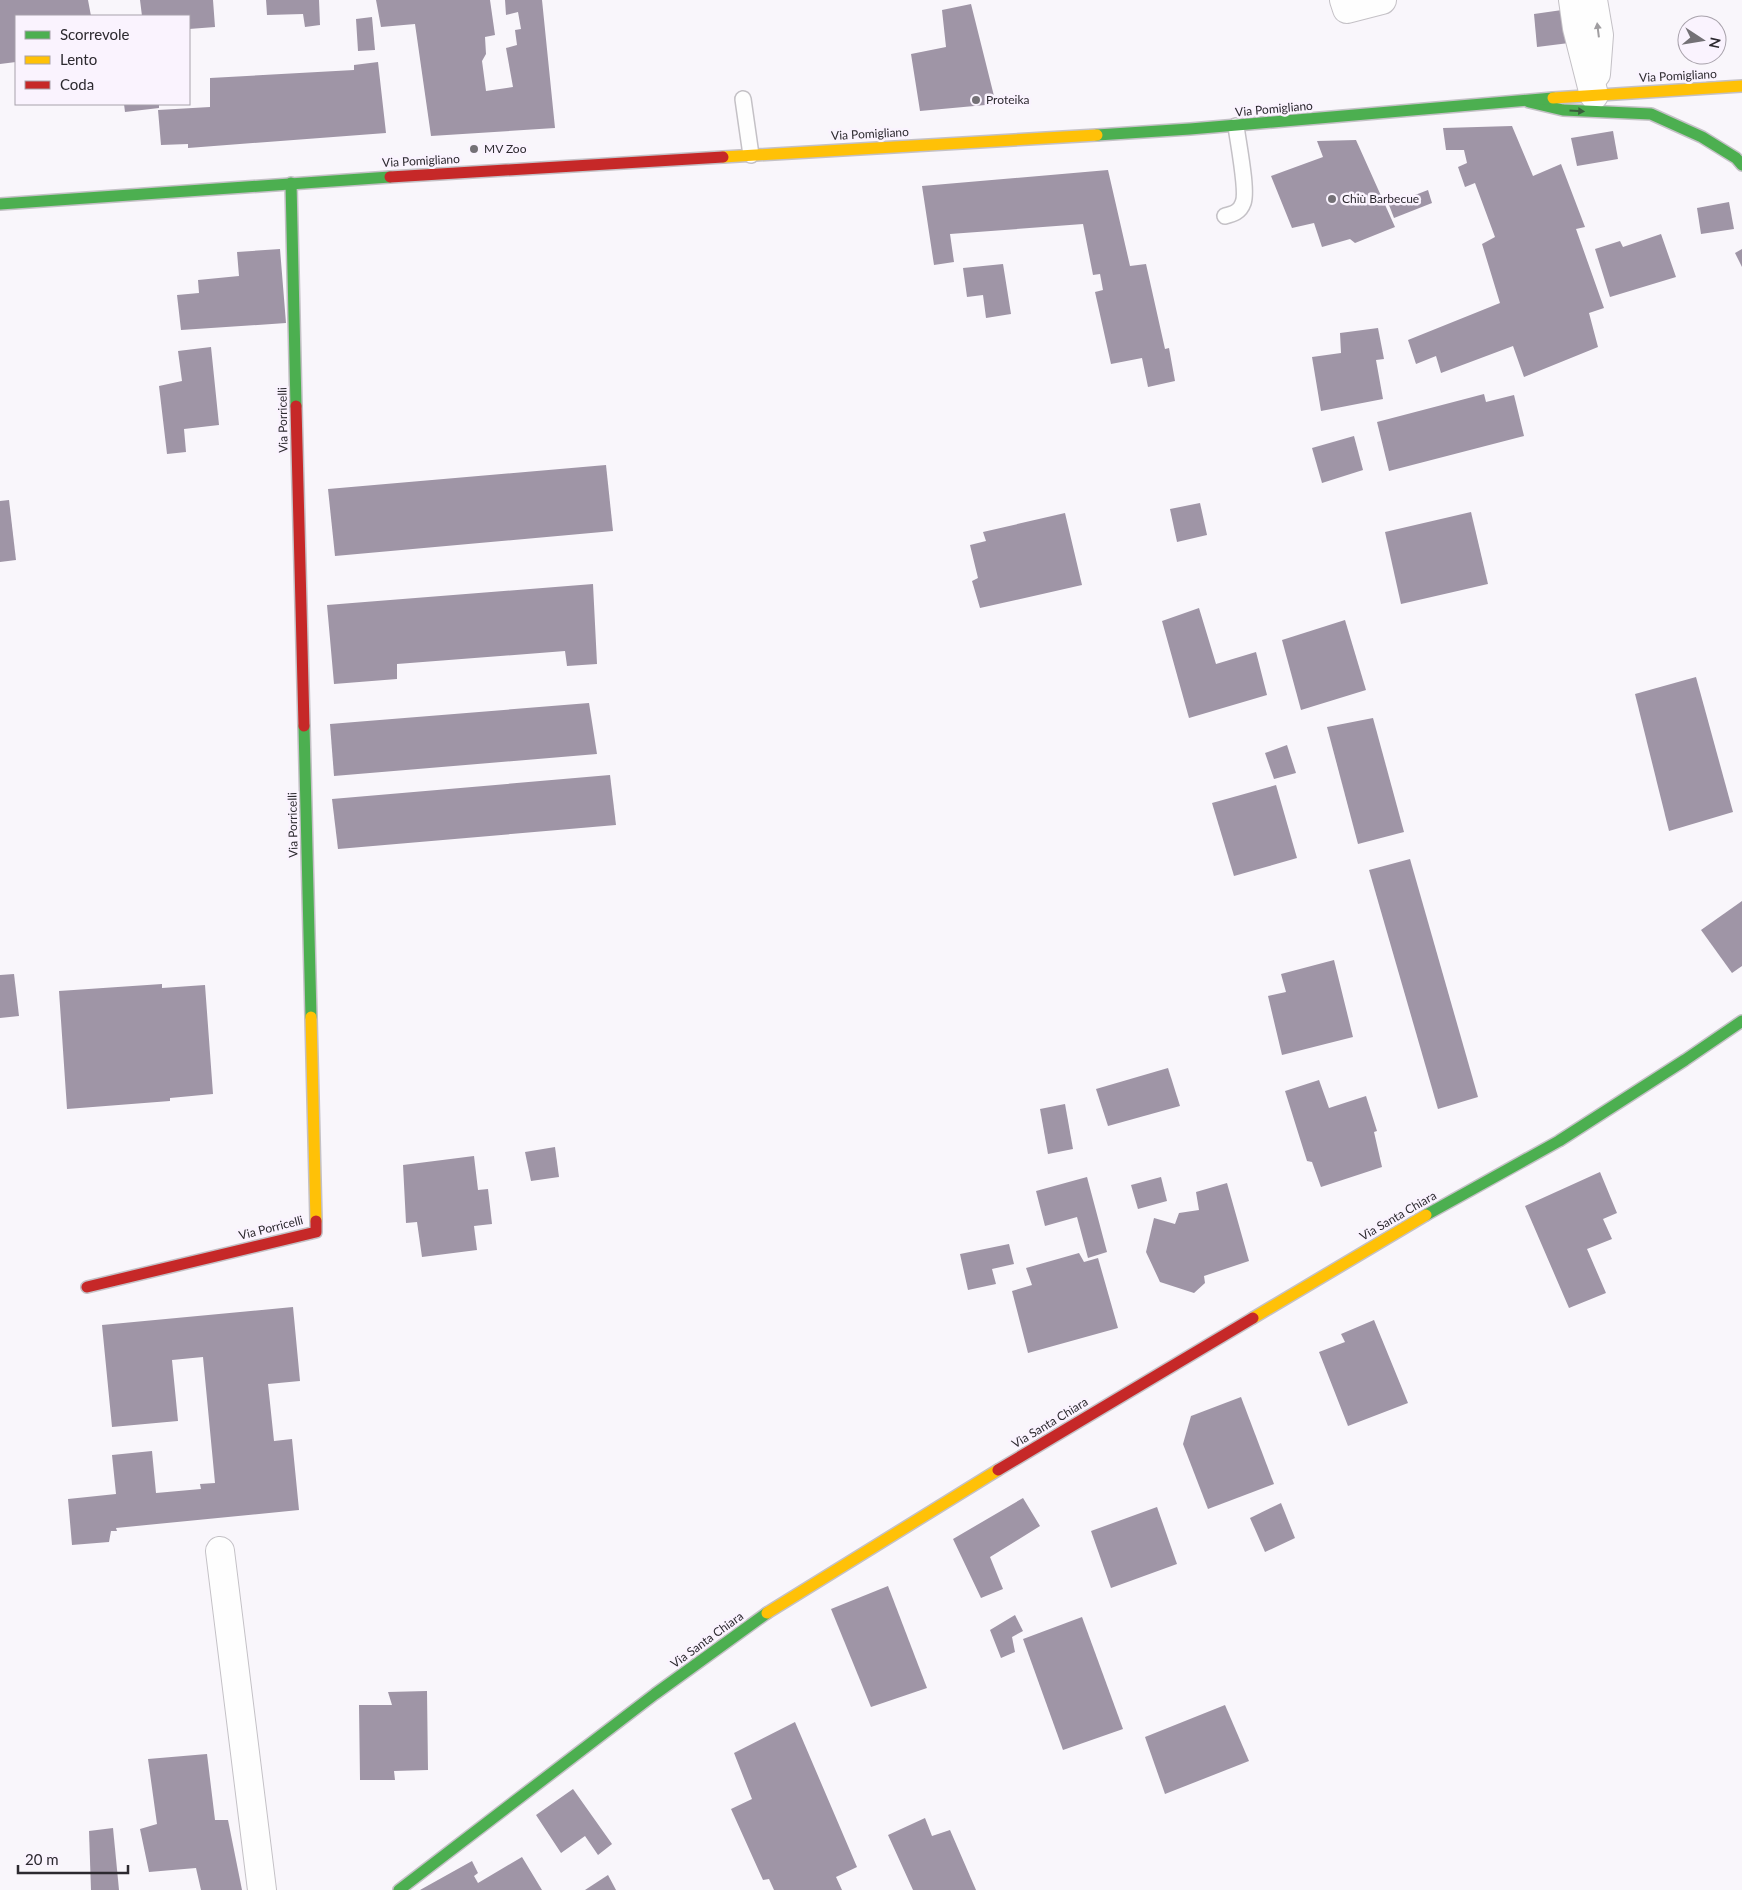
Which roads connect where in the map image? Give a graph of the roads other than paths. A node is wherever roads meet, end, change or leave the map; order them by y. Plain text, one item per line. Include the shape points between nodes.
1 (1344, 0) edge
2 (1382, 0) edge
3 (1573, 0) edge
4 (1593, 0) edge
5 (1742, 86) edge
6 (1594, 95) junction
7 (743, 99) dead end
8 (1530, 102) junction
9 (1236, 126) junction
10 (751, 155) junction
11 (1742, 165) edge
12 (291, 183) junction
13 (0, 204) edge
14 (1225, 216) dead end
15 (1742, 1021) edge
16 (87, 1287) dead end
17 (220, 1551) dead end
18 (262, 1890) edge
19 (399, 1890) edge

1 - 2 street via 1347,9
3 - 6 street
6 -> 4 street via 1599,35
5 - 6 main road, Via Pomigliano
6 - 8 main road, Via Pomigliano
7 - 10 lane
8 - 9 main road, Via Pomigliano
8 -> 11 main road via 1563,110 1651,114 1702,137
9 - 10 main road, Via Pomigliano
9 - 14 lane via 1245,192 1243,205 1235,214
10 - 12 main road, Via Pomigliano
12 - 13 main road, Via Pomigliano
12 - 16 main road, Via Porricelli via 316,1232
15 - 19 main road, Via Santa Chiara via 1559,1141 1434,1210 1043,1442 774,1608 655,1694
17 - 18 street

